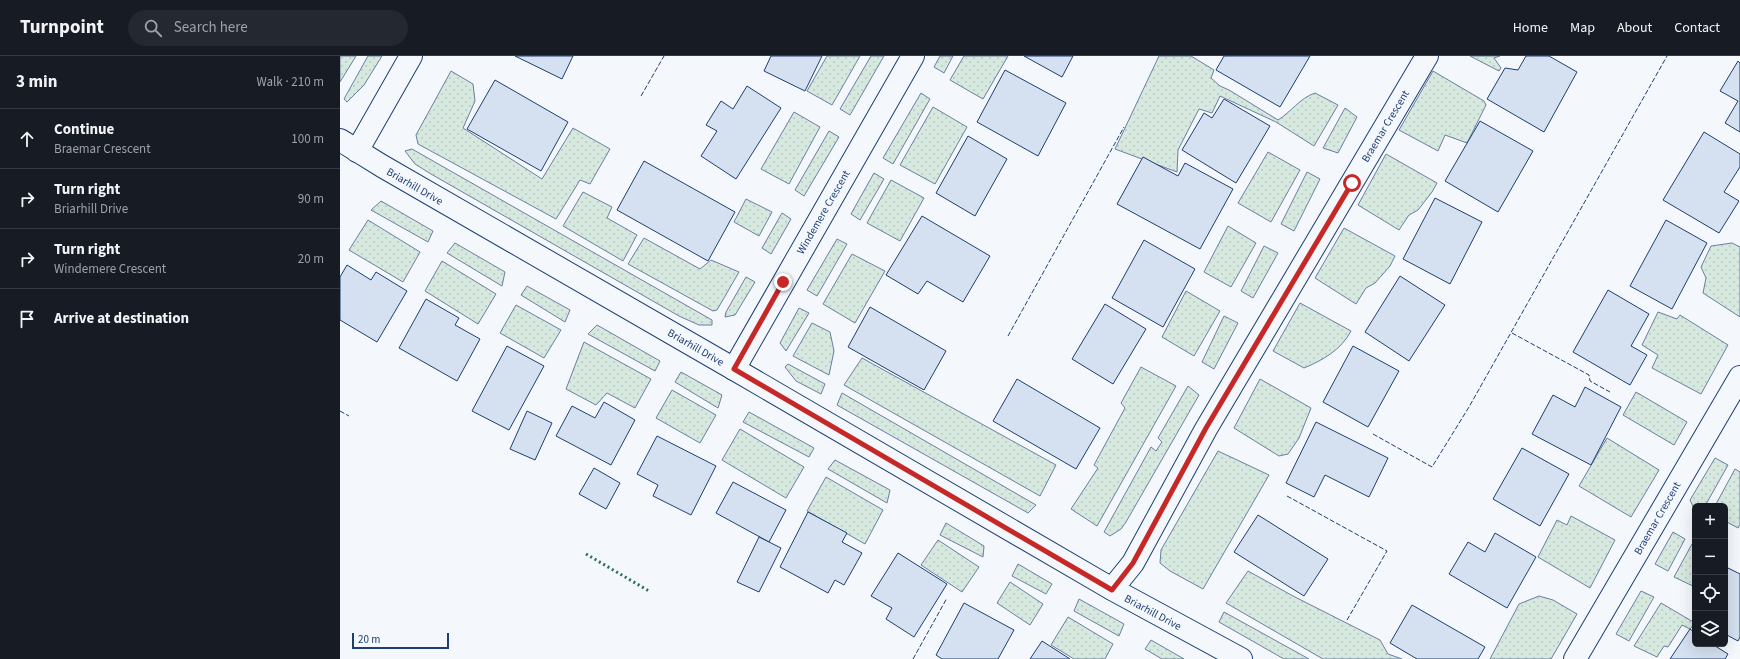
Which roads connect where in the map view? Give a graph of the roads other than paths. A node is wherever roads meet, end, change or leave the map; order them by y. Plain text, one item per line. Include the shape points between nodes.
1 (411, 56) edge
2 (913, 56) edge
3 (1427, 56) edge
4 (349, 145) edge
5 (734, 369) junction
6 (1740, 377) edge
7 (1112, 590) junction
8 (1241, 659) edge
9 (1575, 659) edge

1 - 4 street
2 - 5 street, Windemere Crescent
3 - 7 street, Braemar Crescent via 1206,428 1133,563
4 - 5 street, Briarhill Drive
5 - 7 street, Briarhill Drive
6 - 9 street, Braemar Crescent
7 - 8 street, Briarhill Drive

